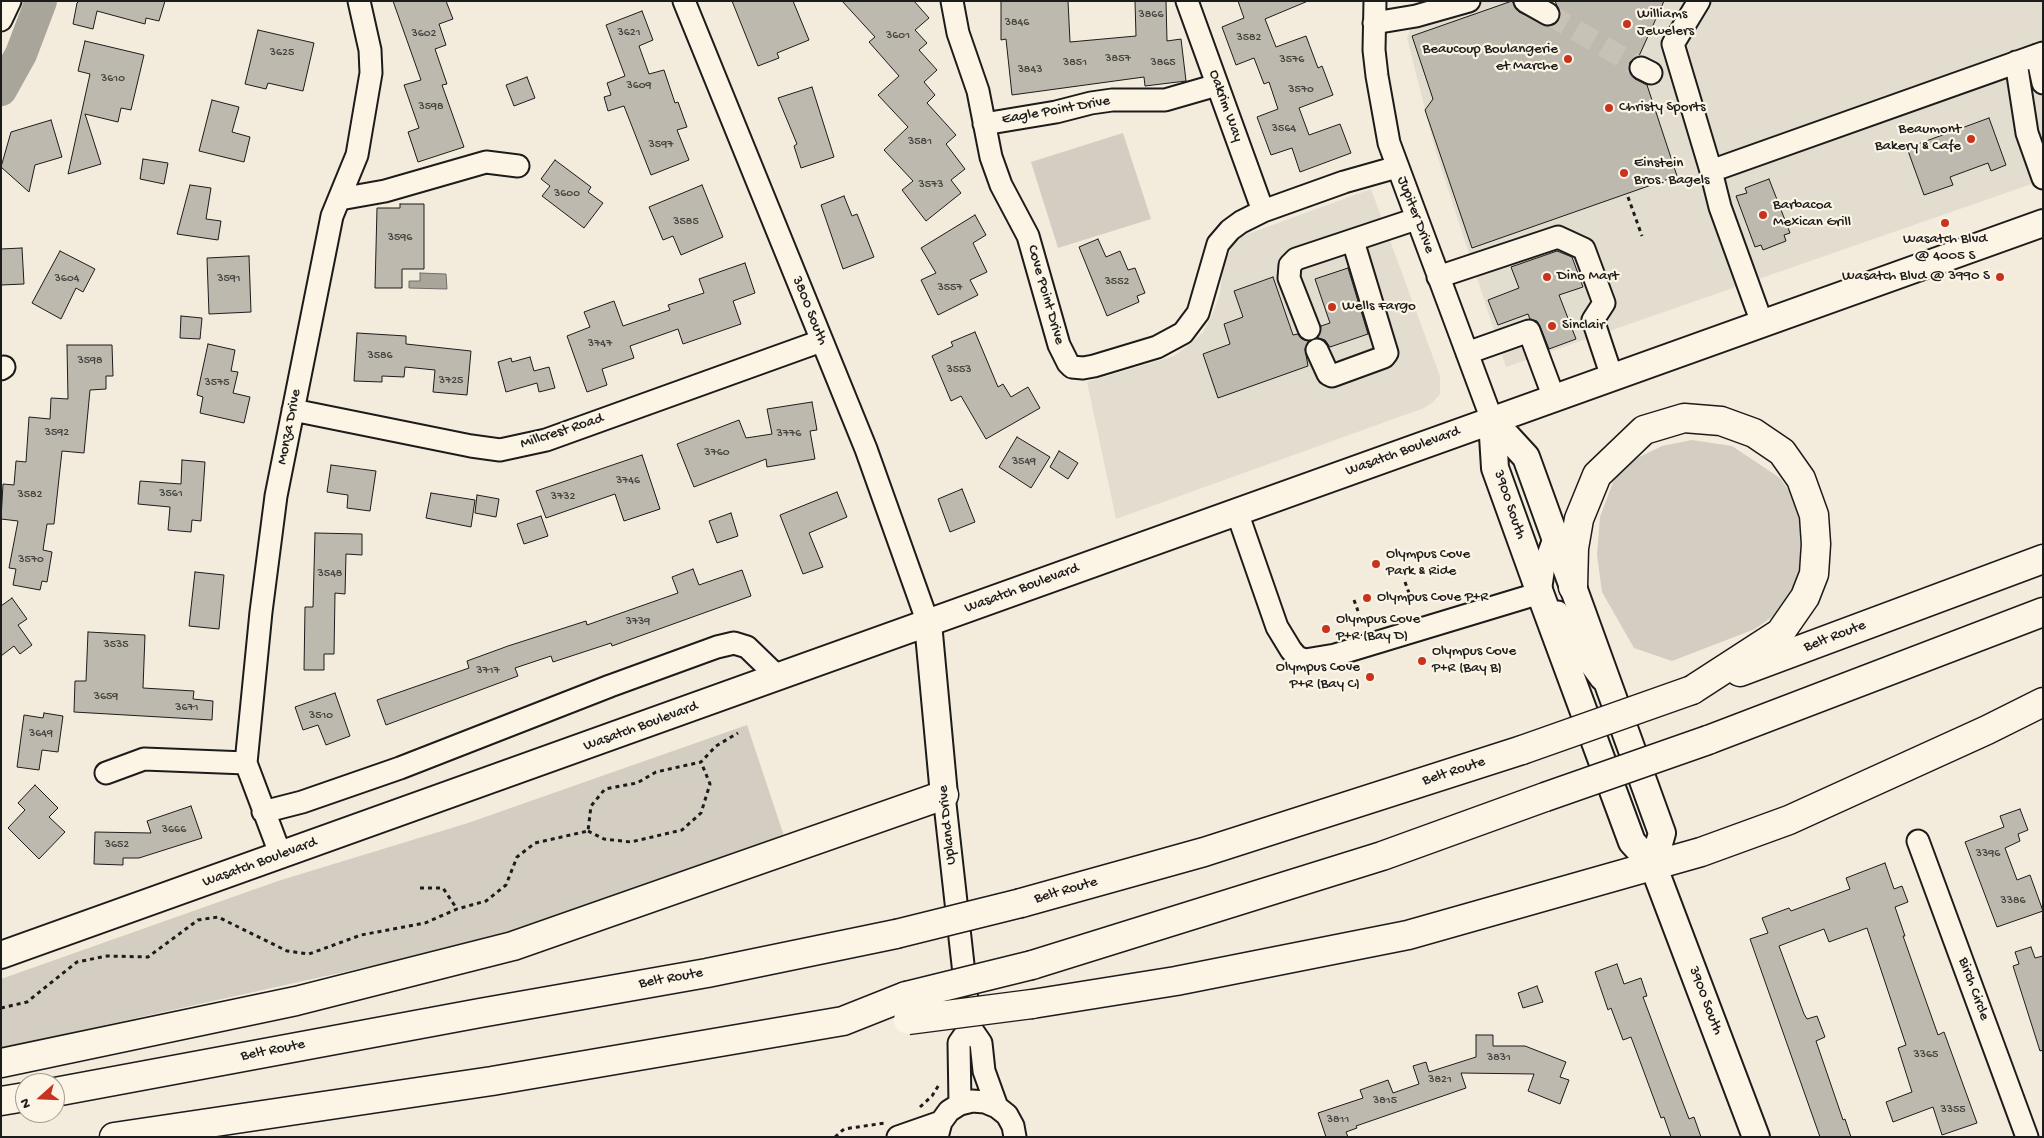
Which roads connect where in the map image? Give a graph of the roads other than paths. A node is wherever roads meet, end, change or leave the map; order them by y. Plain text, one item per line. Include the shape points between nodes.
1 (10, 1) edge
2 (359, 1) edge
3 (684, 1) edge
4 (952, 1) edge
5 (1187, 1) edge
6 (1375, 1) edge
7 (1469, 1) edge
8 (1525, 1) edge
9 (1699, 1) edge
10 (1548, 14) tunnel mouth
11 (1, 20) edge
12 (1374, 23) junction
13 (2040, 54) edge
14 (2016, 62) junction
15 (2043, 83) edge
16 (1217, 85) junction
17 (984, 124) junction
18 (518, 166) dead end
19 (1397, 167) junction
20 (1711, 171) junction
21 (2043, 178) edge
22 (340, 199) junction
23 (1263, 211) junction
24 (1416, 219) junction
25 (2043, 223) edge
26 (1353, 241) junction
27 (1438, 277) junction
28 (1762, 323) junction
29 (1309, 329) dead end
30 (821, 341) junction
31 (1317, 350) dead end
32 (1467, 353) junction
33 (1612, 377) junction
34 (1554, 398) junction
35 (293, 410) junction
36 (1492, 420) junction
37 (1237, 512) junction
38 (1554, 536) junction
39 (2043, 559) edge
40 (1573, 587) junction
41 (1540, 593) junction
42 (2043, 612) edge
43 (928, 623) junction
44 (778, 677) junction
45 (1692, 690) junction
46 (1612, 693) junction
47 (2043, 702) edge
48 (246, 763) junction
49 (106, 773) dead end
50 (944, 796) junction
51 (263, 812) junction
52 (1918, 841) dead end
53 (281, 856) junction
54 (1653, 866) junction
55 (1, 956) edge
56 (907, 1008) junction
57 (970, 1027) junction
58 (1, 1063) edge
59 (65, 1090) edge
60 (15, 1099) edge
61 (1, 1101) edge
62 (960, 1104) junction
63 (997, 1107) junction
64 (939, 1129) edge
65 (893, 1130) edge
66 (114, 1137) edge
67 (1015, 1137) edge
68 (1756, 1137) edge
69 (2027, 1137) edge

1 - 11 street
2 - 22 street, Monza Drive via 370,50 371,73 357,155
3 - 30 street, 3800 South
4 - 17 street, Cove Point Drive via 958,33 978,91
5 - 16 street, Oakrim Way
6 - 12 street, Jupiter Drive
7 - 12 street via 1416,16
8 - 10 street
9 - 20 street via 1673,44
12 - 19 street, Jupiter Drive via 1380,99
13 - 14 street
13 - 15 street
14 - 20 street
14 - 21 street via 2027,133
16 - 17 street, Eagle Point Drive via 1165,100 1098,102
16 - 23 street, Oakrim Way
17 - 23 street, Cove Point Drive via 1001,185 1036,258 1059,345 1068,364 1077,368 1157,347 1183,333 1198,313 1218,244 1230,230
18 - 22 street via 486,162 385,191
19 - 23 street, Cove Point Drive
19 - 24 street, Jupiter Drive
20 - 28 street via 1720,207
22 - 35 street, Monza Drive via 332,216
24 - 26 street
24 - 27 street, Jupiter Drive
25 - 28 main road, Wasatch Boulevard
26 - 29 street via 1296,259 1290,265 1289,278
26 - 31 street via 1387,353 1340,374 1328,374
27 - 32 street, Jupiter Drive
27 - 33 street via 1558,237 1584,249 1604,303 1592,320
28 - 33 main road, Wasatch Boulevard
30 - 35 street, Millcrest Road via 546,440 500,450
30 - 43 street, 3800 South via 866,449
32 - 34 street via 1529,331
32 - 36 street, Jupiter Drive
33 - 34 main road, Wasatch Boulevard
34 - 36 main road, Wasatch Boulevard
35 - 48 street, Monza Drive via 276,496
36 - 37 main road, Wasatch Boulevard
36 - 38 main road, 3900 South via 1526,457
36 - 41 main road, 3900 South via 1495,468
37 - 41 street via 1278,627 1291,650 1305,660 1353,650
37 - 43 main road, Wasatch Boulevard
38 - 40 main road, 3900 South
38 - 41 street via 1544,566
39 - 45 highway, Belt Route
40 - 45 highway via 1579,519 1596,475 1644,430 1684,418 1721,421 1754,433 1782,452 1801,479 1814,515 1814,574 1805,597 1780,633
40 - 46 main road, 3900 South
41 - 46 street via 1559,613 1566,631
41 - 54 main road, 3900 South via 1632,842
42 - 56 highway, bridge via 1708,740 1372,859 1032,965
43 - 44 main road, Wasatch Boulevard
43 - 50 main road, Upland Drive
44 - 51 street via 747,647 734,643 717,647 400,768
44 - 53 main road, Wasatch Boulevard
45 - 59 highway, Belt Route, bridge via 1522,750 1204,852 1021,904 707,973
46 - 54 main road, 3900 South via 1662,833
47 - 54 highway via 1788,820 1714,848
48 - 49 street via 144,759
48 - 51 street, Monza Drive
50 - 57 street, Upland Drive
50 - 58 highway via 513,946 296,1001
51 - 53 street, Monza Drive
52 - 69 street, Birch Circle
53 - 55 main road, Wasatch Boulevard
54 - 56 highway, bridge via 1408,935 1176,981 1032,1004
54 - 68 main road, 3900 South
56 - 66 highway via 492,1081
57 - 62 street via 959,1042
57 - 63 street, Upland Drive via 980,1043 984,1071
60 - 61 highway
62 - 63 street via 985,1102
62 - 64 street via 949,1111
63 - 67 street via 1007,1115
64 - 65 street

